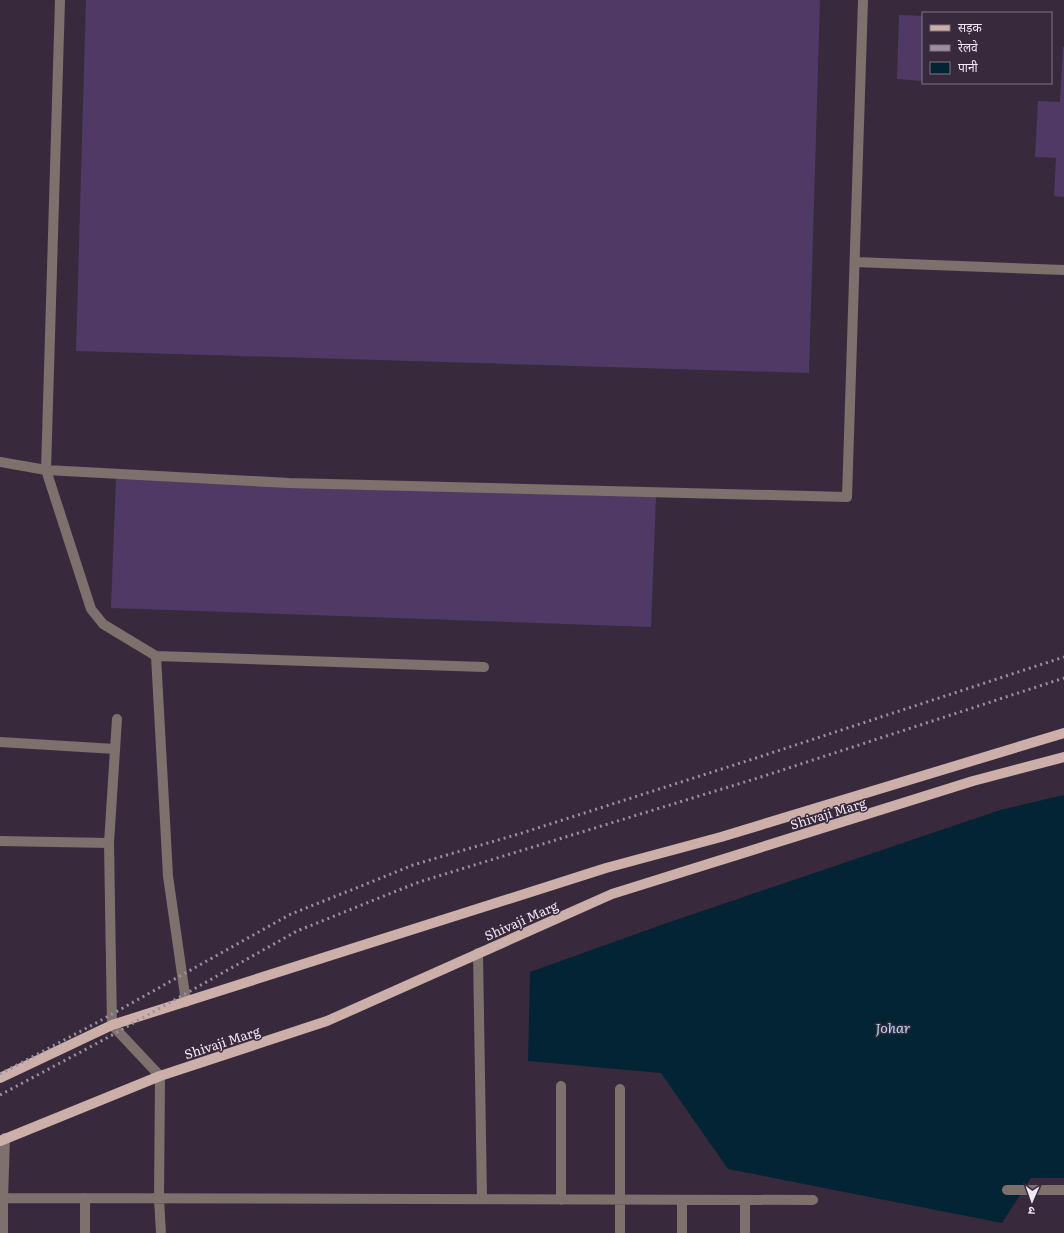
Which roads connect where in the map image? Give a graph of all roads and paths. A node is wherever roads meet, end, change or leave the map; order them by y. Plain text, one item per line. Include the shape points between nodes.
1 (60, 0) edge
2 (863, 0) edge
3 (855, 262) junction
4 (1064, 270) edge
5 (0, 462) edge
6 (46, 470) junction
7 (156, 656) junction
8 (484, 667) dead end
9 (117, 719) dead end
10 (1064, 733) edge
11 (0, 742) edge
12 (115, 749) junction
13 (1064, 757) edge
14 (0, 841) edge
15 (109, 842) junction
16 (478, 954) junction
17 (186, 1002) junction
18 (112, 1025) junction
19 (160, 1076) junction
20 (0, 1078) edge
21 (562, 1086) dead end
22 (620, 1088) dead end
23 (3, 1139) edge
24 (1007, 1190) dead end
25 (1064, 1190) edge
26 (3, 1198) junction
27 (85, 1198) junction
28 (159, 1198) junction
29 (482, 1200) junction
30 (561, 1200) junction
31 (620, 1200) junction
32 (682, 1200) junction
33 (744, 1200) junction
34 (813, 1200) dead end
35 (4, 1233) edge
36 (85, 1233) edge
37 (160, 1233) edge
38 (620, 1233) edge
39 (682, 1233) edge
40 (745, 1233) edge

1 - 6 street
2 - 3 street
3 - 4 street
3 - 6 street via 847,497 289,483
5 - 6 street
6 - 7 street via 91,609 103,624
7 - 8 street
7 - 17 street via 168,876
9 - 12 street
10 - 17 main road, Shivaji Marg via 721,837 606,868
11 - 12 street
12 - 15 street
13 - 16 main road, Shivaji Marg via 974,781 612,894
14 - 15 street
15 - 18 street
16 - 19 main road, Shivaji Marg via 327,1021
16 - 29 street
17 - 18 main road, Shivaji Marg
18 - 19 street
18 - 20 main road, Shivaji Marg
19 - 23 main road, Shivaji Marg
19 - 28 street
21 - 30 street
22 - 31 street
23 - 26 street
24 - 25 street
26 - 27 street
26 - 35 street
27 - 28 street
27 - 36 street
28 - 29 street
28 - 37 street
29 - 30 street
30 - 31 street
31 - 32 street
31 - 38 street
32 - 33 street
32 - 39 street
33 - 34 street
33 - 40 street

